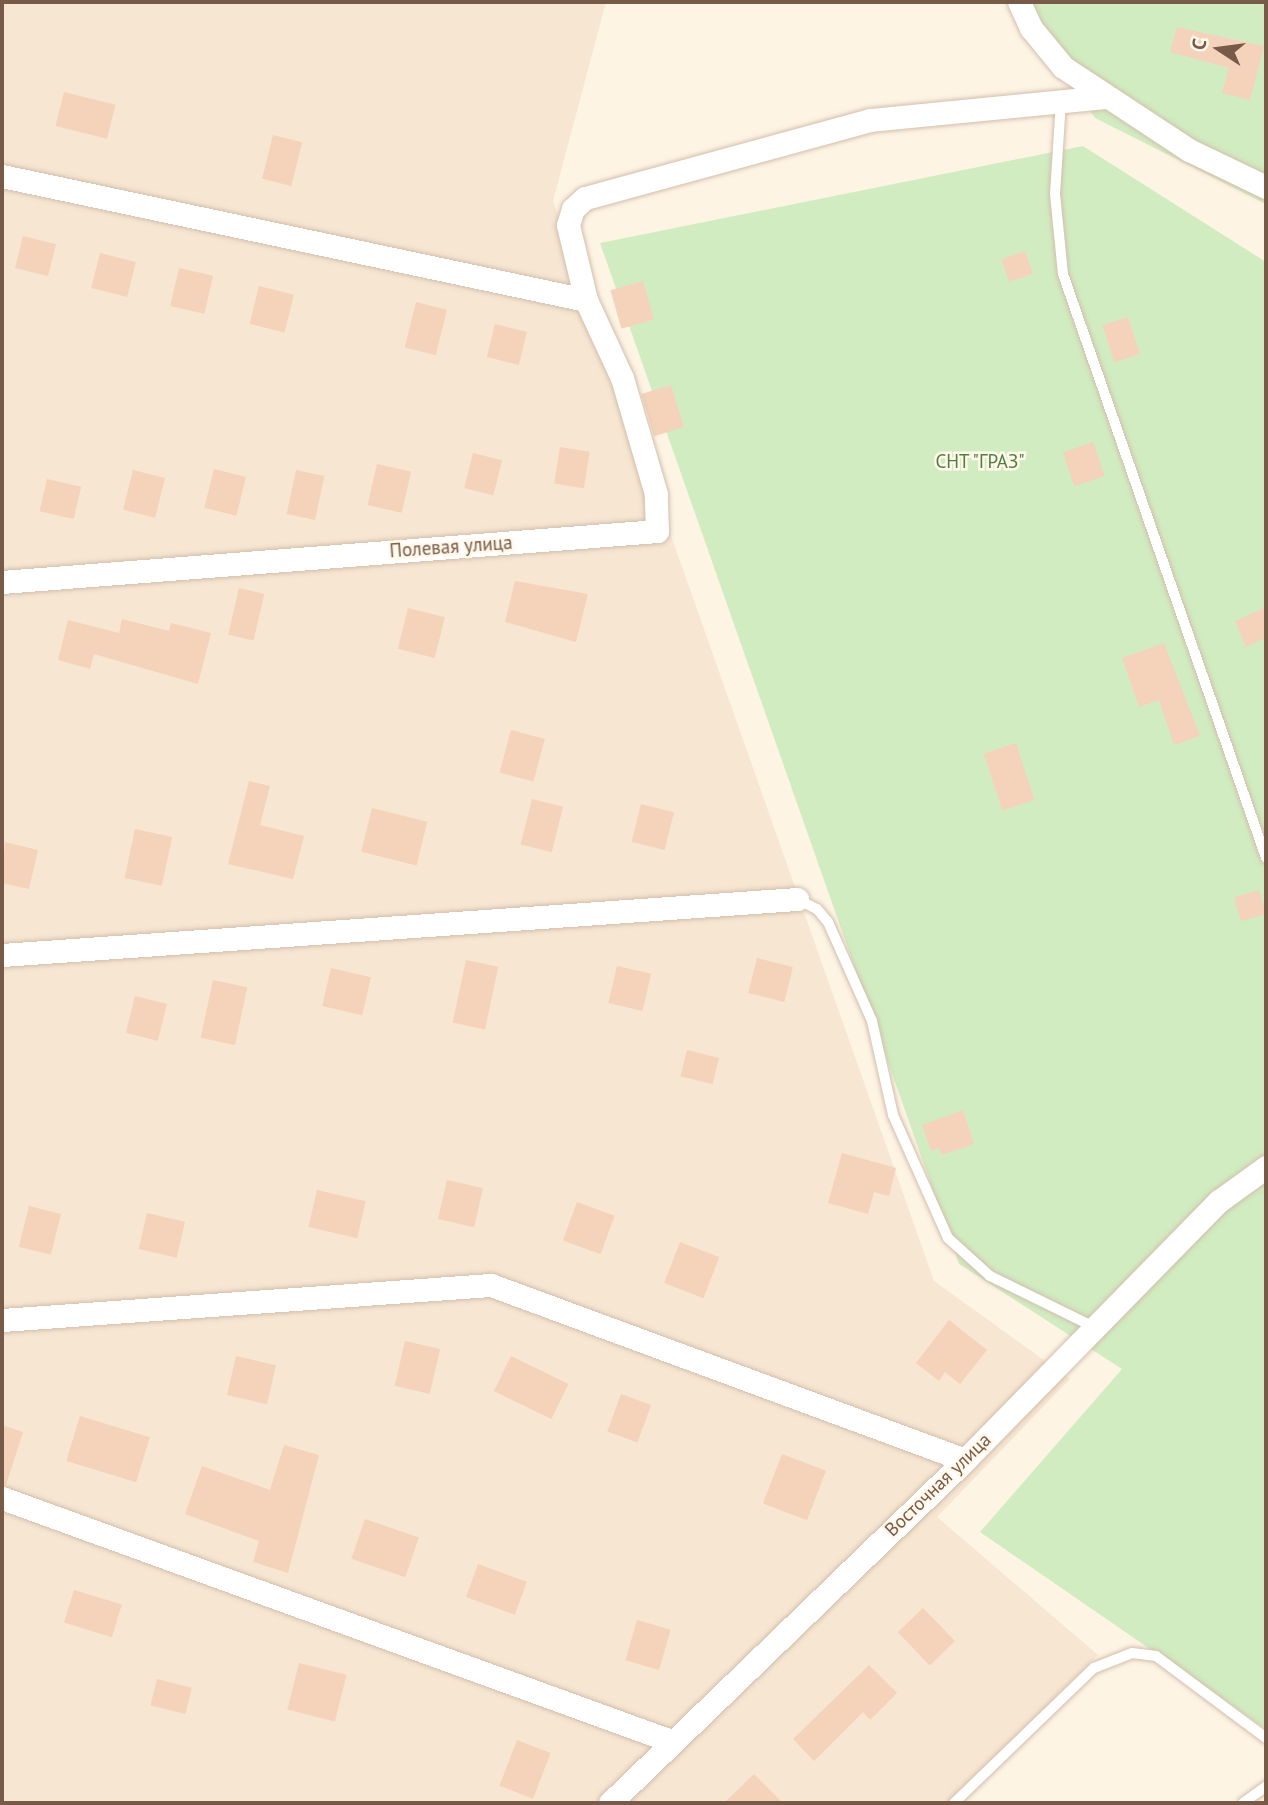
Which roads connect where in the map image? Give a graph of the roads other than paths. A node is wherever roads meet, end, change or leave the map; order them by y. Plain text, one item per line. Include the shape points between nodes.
1 (1019, 2) edge
2 (1104, 97) junction
3 (1061, 101) junction
4 (2, 176) edge
5 (1266, 187) edge
6 (586, 300) junction
7 (2, 582) edge
8 (1266, 858) edge
9 (797, 899) joint
10 (2, 955) edge
11 (1266, 1167) edge
12 (2, 1320) edge
13 (1094, 1327) junction
14 (965, 1460) junction
15 (2, 1498) edge
16 (1266, 1738) edge
17 (671, 1741) junction
18 (1266, 1786) edge
19 (610, 1803) edge
20 (954, 1803) edge
21 (1242, 1803) edge

1 - 2 street via 1031,28 1063,67
2 - 3 street
2 - 5 street via 1189,150
3 - 6 street via 870,120 585,198 573,209 568,225
3 - 8 lane via 1055,194 1063,274
4 - 6 street
6 - 7 street, Полевая улица via 622,378 656,494 657,531
9 - 10 street
9 - 13 lane via 817,909 828,922 872,1021 894,1115 948,1238 990,1276
11 - 13 street, Восточная улица via 1219,1201
12 - 14 street via 491,1285
13 - 14 street, Восточная улица
14 - 17 street, Восточная улица
15 - 17 street
16 - 20 lane via 1156,1656 1132,1653 1094,1668
17 - 19 street, Восточная улица
18 - 21 lane

